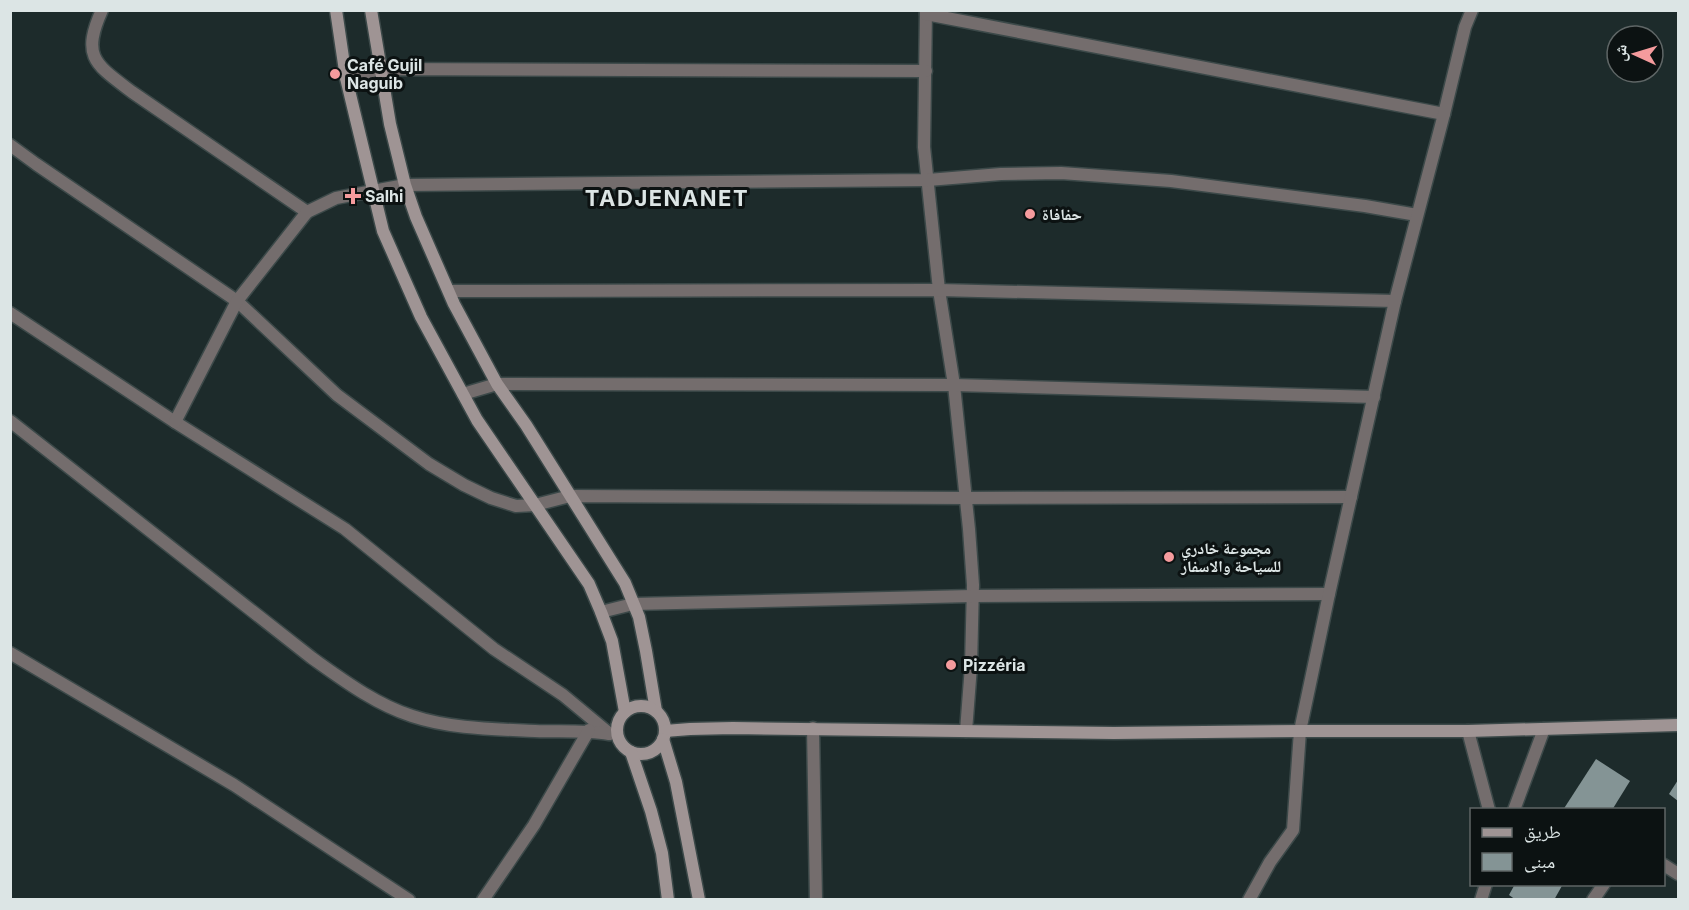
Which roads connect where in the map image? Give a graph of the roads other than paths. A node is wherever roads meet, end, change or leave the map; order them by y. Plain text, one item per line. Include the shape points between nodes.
1 (102, 10) edge
2 (336, 10) edge
3 (371, 10) edge
4 (1463, 10) edge
5 (1472, 10) edge
6 (926, 12) edge
7 (1465, 27) junction
8 (380, 69) junction
9 (926, 71) junction
10 (346, 78) junction
11 (1444, 114) junction
12 (10, 145) edge
13 (928, 180) junction
14 (405, 185) junction
15 (373, 191) junction
16 (307, 212) junction
17 (1417, 215) junction
18 (449, 291) junction
19 (939, 291) junction
20 (237, 301) junction
21 (1395, 302) junction
22 (10, 313) edge
23 (497, 384) junction
24 (954, 385) junction
25 (463, 394) junction
26 (1374, 397) junction
27 (10, 421) edge
28 (175, 422) junction
29 (570, 496) junction
30 (1351, 497) junction
31 (966, 498) junction
32 (535, 505) junction
33 (1329, 594) junction
34 (972, 596) junction
35 (633, 604) junction
36 (601, 612) junction
37 (10, 653) edge
38 (656, 711) junction
39 (625, 712) junction
40 (1678, 724) edge
41 (813, 728) junction
42 (1544, 729) junction
43 (589, 730) junction
44 (966, 731) junction
45 (1300, 731) junction
46 (1468, 731) junction
47 (613, 734) junction
48 (664, 735) junction
49 (631, 752) junction
50 (1488, 808) edge
51 (1515, 808) edge
52 (1665, 866) edge
53 (1678, 874) edge
54 (1603, 886) edge
55 (1594, 899) edge
56 (409, 900) edge
57 (483, 900) edge
58 (668, 900) edge
59 (699, 900) edge
60 (816, 900) edge
61 (1249, 900) edge

1 - 16 street via 93,29 91,46 104,70
2 - 10 main road
3 - 8 main road
4 - 7 street
5 - 7 street
6 - 9 street
6 - 11 street
7 - 11 street
8 - 9 street
8 - 10 street
8 - 14 main road
9 - 13 street via 924,147
10 - 15 main road
11 - 17 street
12 - 20 street
13 - 14 street
13 - 17 street via 1061,173 1171,181
13 - 19 street
14 - 15 street
14 - 18 main road
15 - 16 street via 336,198
15 - 25 main road via 383,231 421,317
16 - 20 street
17 - 21 street
18 - 19 street
18 - 23 main road
19 - 21 street
19 - 24 street
20 - 28 street
20 - 32 street via 337,395 429,464 490,498 516,506
21 - 26 street
22 - 28 street
23 - 24 street
23 - 25 street
23 - 29 main road
24 - 26 street
24 - 31 street
25 - 32 main road
26 - 30 street
27 - 43 street via 312,658 384,704 412,716 463,727
28 - 47 street via 345,529 494,649
29 - 31 street
29 - 32 street
29 - 35 main road via 625,584
30 - 31 street
30 - 33 street
31 - 34 street
32 - 36 main road via 589,584
33 - 34 street
33 - 45 street
34 - 35 street
34 - 44 street
35 - 36 street
35 - 38 main road via 639,617
36 - 39 main road via 612,641
37 - 56 street via 234,785
38 - 39 main road via 640,706
38 - 48 main road via 664,723
39 - 47 main road
40 - 42 main road
41 - 44 main road
41 - 48 main road via 690,729
41 - 60 street
42 - 46 main road
42 - 51 street
43 - 47 street
43 - 57 street via 534,825
44 - 45 main road
45 - 46 main road
45 - 61 street via 1293,830
46 - 50 street
47 - 49 main road
48 - 49 main road via 653,751
48 - 59 main road
49 - 58 main road via 662,853
52 - 53 street
54 - 55 street

